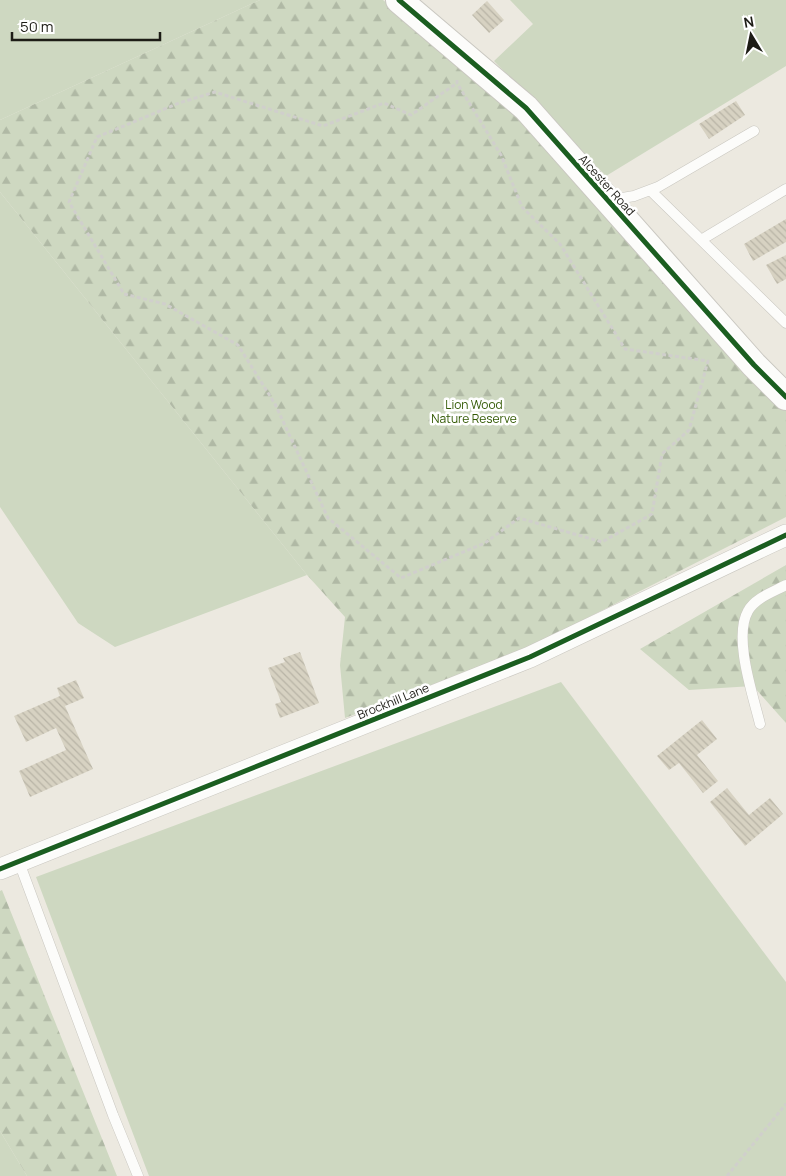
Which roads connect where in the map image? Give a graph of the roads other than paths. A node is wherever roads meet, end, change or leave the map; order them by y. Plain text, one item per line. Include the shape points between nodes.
1 (399, 0) edge
2 (754, 131) dead end
3 (786, 189) edge
4 (650, 190) junction
5 (608, 200) junction
6 (701, 240) junction
7 (782, 313) edge
8 (786, 323) edge
9 (786, 397) edge
10 (786, 535) edge
11 (786, 585) edge
12 (760, 724) dead end
13 (10, 865) edge
14 (138, 1176) edge

1 - 5 street, Alcester Road via 526,108
2 - 4 lane
3 - 6 lane
4 - 5 lane
4 - 6 lane
5 - 9 street, Alcester Road
6 - 7 lane
7 - 8 lane
10 - 13 street, Brockhill Lane via 530,657
11 - 12 lane via 760,598 748,610 742,629 746,665
13 - 14 lane

